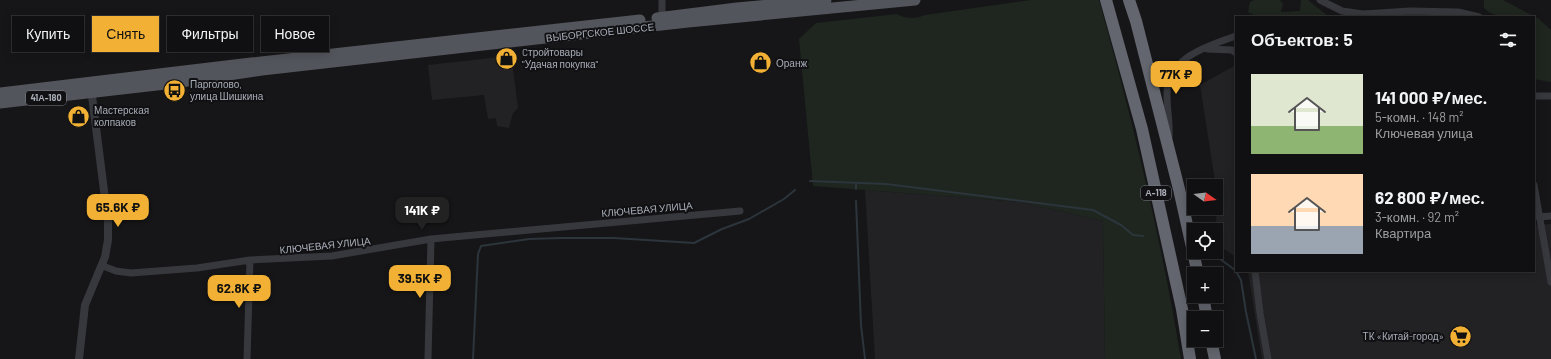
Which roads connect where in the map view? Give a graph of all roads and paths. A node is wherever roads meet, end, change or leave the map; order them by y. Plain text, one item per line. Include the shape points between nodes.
1 (662, 0) edge
2 (826, 0) edge
3 (916, 0) edge
4 (1106, 0) edge
5 (1129, 0) edge
6 (1320, 0) edge
7 (1475, 16) edge
8 (662, 18) junction
9 (1235, 36) edge
10 (1204, 48) junction
11 (1235, 52) edge
12 (91, 87) junction
13 (0, 93) edge
14 (1535, 96) edge
15 (1551, 96) edge
16 (0, 103) edge
17 (1167, 147) junction
18 (1535, 191) edge
19 (740, 211) dead end
20 (1551, 216) edge
21 (1539, 217) junction
22 (430, 239) junction
23 (250, 260) junction
24 (103, 266) junction
25 (1196, 267) edge
26 (1255, 272) edge
27 (1551, 282) edge
28 (1212, 347) edge
29 (79, 359) edge
30 (247, 359) edge
31 (428, 359) edge
32 (1190, 359) edge
33 (1215, 359) edge
34 (1268, 359) edge

1 - 8 street
2 - 8 main road, ВЫБОРГСКОЕ ШОССЕ / 41А-180
3 - 12 main road, ВЫБОРГСКОЕ ШОССЕ / 41А-180 via 688,22 270,69 174,83
4 - 32 highway, А-118 via 1142,129 1182,309
5 - 17 highway, А-118
6 - 7 street via 1342,11 1363,14 1410,11 1458,12
8 - 12 main road, ВЫБОРГСКОЕ ШОССЕ / 41А-180 via 250,63
9 - 10 street
10 - 11 street
10 - 17 street via 1191,53 1180,62 1170,77 1166,95 1170,130
12 - 13 main road, ВЫБОРГСКОЕ ШОССЕ / 41А-180
12 - 16 main road, ВЫБОРГСКОЕ ШОССЕ / 41А-180
12 - 24 street via 108,222 108,240
14 - 15 street
17 - 25 highway, А-118
18 - 21 street
19 - 22 street, КЛЮЧЕВАЯ УЛИЦА
20 - 21 street
21 - 27 street
22 - 23 street, КЛЮЧЕВАЯ УЛИЦА via 332,256
22 - 31 street
23 - 24 street, КЛЮЧЕВАЯ УЛИЦА via 197,268 131,273
23 - 30 street
24 - 29 street via 85,304
26 - 34 street
28 - 33 highway

